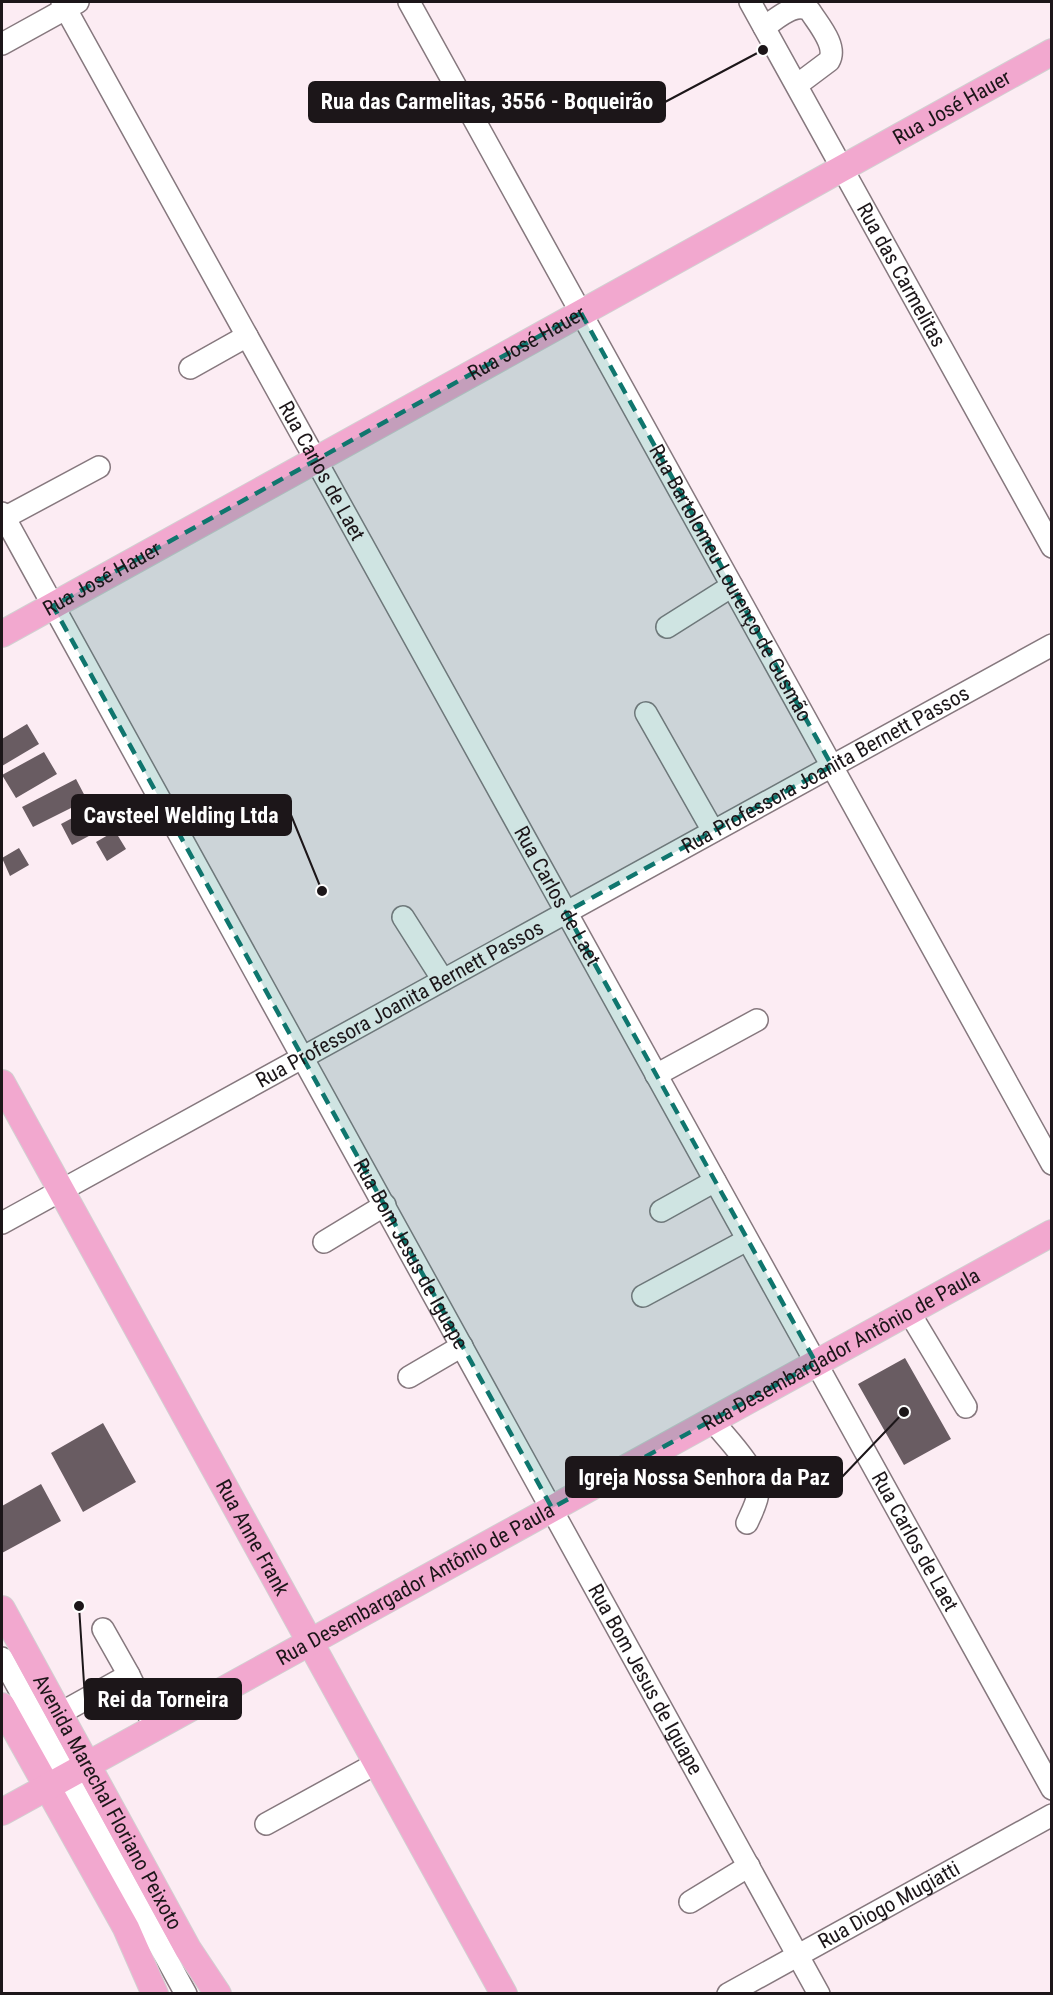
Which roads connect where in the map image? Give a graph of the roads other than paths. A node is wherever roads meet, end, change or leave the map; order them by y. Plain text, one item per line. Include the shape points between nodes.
1 (409, 2) edge
2 (750, 2) edge
3 (69, 4) edge
4 (764, 27) junction
5 (2, 44) edge
6 (1052, 52) edge
7 (796, 85) junction
8 (842, 168) junction
9 (581, 313) junction
10 (247, 336) junction
11 (190, 368) dead end
12 (316, 460) junction
13 (99, 467) dead end
14 (3, 515) edge
15 (1052, 547) edge
16 (732, 586) junction
17 (53, 606) junction
18 (667, 627) dead end
19 (2, 634) edge
20 (1052, 645) edge
21 (646, 713) dead end
22 (832, 766) junction
23 (713, 831) junction
24 (566, 912) junction
25 (403, 916) dead end
26 (444, 980) junction
27 (757, 1020) dead end
28 (303, 1057) junction
29 (656, 1074) junction
30 (2, 1083) edge
31 (1052, 1164) edge
32 (715, 1181) junction
33 (61, 1190) junction
34 (385, 1205) junction
35 (661, 1211) dead end
36 (2, 1223) edge
37 (1052, 1233) edge
38 (747, 1240) junction
39 (324, 1242) dead end
40 (643, 1296) dead end
41 (909, 1311) junction
42 (462, 1346) junction
43 (816, 1363) junction
44 (409, 1377) dead end
45 (966, 1407) dead end
46 (712, 1420) junction
47 (552, 1508) junction
48 (747, 1523) dead end
49 (2, 1609) edge
50 (103, 1629) dead end
51 (310, 1642) junction
52 (2, 1658) edge
53 (129, 1675) junction
54 (2, 1706) edge
55 (59, 1714) junction
56 (155, 1728) junction
57 (377, 1763) junction
58 (67, 1776) junction
59 (1052, 1789) edge
60 (2, 1812) edge
61 (1052, 1815) edge
62 (266, 1824) dead end
63 (749, 1866) junction
64 (690, 1902) dead end
65 (798, 1955) junction
66 (155, 1994) edge
67 (186, 1994) edge
68 (218, 1994) edge
69 (504, 1994) edge
70 (728, 1994) edge
71 (819, 1994) edge

1 - 9 street, Rua Bartolomeu Lourenço de Gusmão
2 - 4 street, Rua das Carmelitas
3 - 5 street
3 - 10 street, Rua Carlos de Laet
4 - 7 street, Rua das Carmelitas
4 - 7 street via 798,6 805,7 832,48 829,62
6 - 8 main road, Rua José Hauer
7 - 8 street, Rua das Carmelitas
8 - 9 main road, Rua José Hauer
8 - 15 street, Rua das Carmelitas
9 - 12 main road, Rua José Hauer
9 - 16 street, Rua Bartolomeu Lourenço de Gusmão
10 - 11 street
10 - 12 street, Rua Carlos de Laet
12 - 17 main road, Rua José Hauer
12 - 24 street, Rua Carlos de Laet
13 - 14 street
14 - 17 street, Rua Bom Jesus de Iguape
16 - 18 street
16 - 22 street, Rua Bartolomeu Lourenço de Gusmão
17 - 19 main road, Rua José Hauer
17 - 28 street, Rua Bom Jesus de Iguape
20 - 22 street, Rua Professora Joanita Bernett Passos
21 - 23 street
22 - 23 street, Rua Professora Joanita Bernett Passos
22 - 31 street, Rua Bartolomeu Lourenço de Gusmão
23 - 24 street, Rua Professora Joanita Bernett Passos
24 - 26 street, Rua Professora Joanita Bernett Passos
24 - 29 street, Rua Carlos de Laet
25 - 26 street
26 - 28 street, Rua Professora Joanita Bernett Passos
27 - 29 street
28 - 33 street, Rua Professora Joanita Bernett Passos
28 - 34 street, Rua Bom Jesus de Iguape
29 - 32 street, Rua Carlos de Laet
30 - 33 main road, Rua Anne Frank
32 - 35 street
32 - 38 street, Rua Carlos de Laet
33 - 36 street, Rua Professora Joanita Bernett Passos
33 - 51 main road, Rua Anne Frank
34 - 39 street
34 - 42 street, Rua Bom Jesus de Iguape
37 - 41 main road, Rua Desembargador Antônio de Paula
38 - 40 street
38 - 43 street, Rua Carlos de Laet
41 - 43 main road, Rua Desembargador Antônio de Paula
41 - 45 street
42 - 44 street
42 - 47 street, Rua Bom Jesus de Iguape
43 - 46 main road, Rua Desembargador Antônio de Paula
43 - 59 street, Rua Carlos de Laet
46 - 47 main road, Rua Desembargador Antônio de Paula
46 - 48 street via 751,1469 755,1480 758,1493
47 - 51 main road, Rua Desembargador Antônio de Paula
47 - 63 street, Rua Bom Jesus de Iguape
49 - 55 main road, Avenida Marechal Floriano Peixoto
50 - 53 street
51 - 56 main road, Rua Desembargador Antônio de Paula
51 - 57 main road, Rua Anne Frank
52 - 58 street
53 - 55 street
53 - 56 street
54 - 58 main road, Avenida Marechal Floriano Peixoto
55 - 58 main road, Avenida Marechal Floriano Peixoto
56 - 58 main road, Rua Desembargador Antônio de Paula
57 - 62 street
57 - 69 main road, Rua Anne Frank
58 - 60 main road, Rua Desembargador Antônio de Paula
58 - 66 main road, Avenida Marechal Floriano Peixoto
58 - 67 street
58 - 68 main road, Avenida Marechal Floriano Peixoto
61 - 65 street, Rua Diogo Mugiatti
63 - 64 street
63 - 65 street, Rua Bom Jesus de Iguape
65 - 70 street, Rua Diogo Mugiatti
65 - 71 street, Rua Bom Jesus de Iguape

